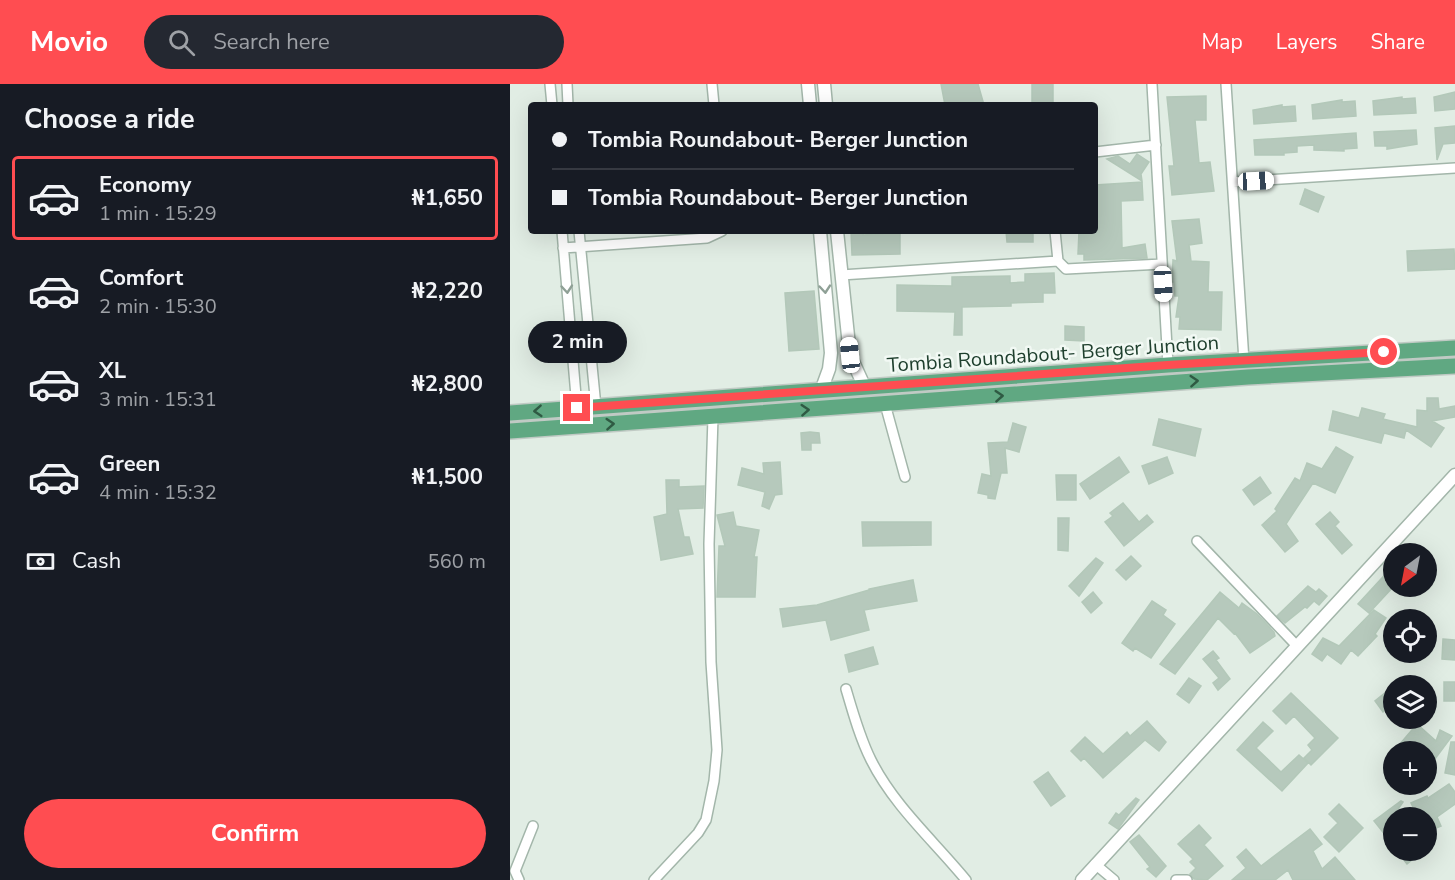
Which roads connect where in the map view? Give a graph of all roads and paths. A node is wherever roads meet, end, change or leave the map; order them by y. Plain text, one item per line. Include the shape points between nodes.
1 (550, 84) edge
2 (567, 84) edge
3 (712, 84) edge
4 (808, 84) edge
5 (824, 84) edge
6 (1152, 84) edge
7 (1226, 84) edge
8 (552, 102) edge
9 (568, 102) edge
10 (714, 102) edge
11 (810, 102) edge
12 (826, 102) edge
13 (1156, 145) junction
14 (1098, 152) edge
15 (1455, 168) edge
16 (1233, 182) junction
17 (562, 234) edge
18 (579, 234) edge
19 (716, 234) edge
20 (820, 234) edge
21 (837, 234) edge
22 (1055, 234) edge
23 (580, 246) junction
24 (563, 248) junction
25 (1058, 261) junction
26 (1162, 264) junction
27 (841, 275) junction
28 (1455, 348) edge
29 (1244, 361) junction
30 (1168, 365) junction
31 (1455, 366) edge
32 (865, 388) junction
33 (821, 391) junction
34 (885, 404) junction
35 (596, 407) junction
36 (577, 408) junction
37 (510, 413) edge
38 (713, 417) junction
39 (510, 431) edge
40 (1455, 476) edge
41 (905, 477) dead end
42 (1197, 541) dead end
43 (1297, 646) junction
44 (846, 689) dead end
45 (532, 825) dead end
46 (1095, 864) junction
47 (515, 873) edge
48 (654, 880) edge
49 (966, 880) edge
50 (1082, 880) edge
51 (1114, 880) edge
52 (1176, 880) edge
53 (1187, 880) edge

1 - 8 street
2 - 9 street
3 - 10 street
4 - 11 street
5 - 12 street
6 - 13 street
7 - 16 street
13 - 14 street
13 - 26 street
15 - 16 street
16 - 29 street
17 - 24 street
18 - 23 street
19 - 23 street via 707,238
20 -> 33 street via 831,353
21 - 27 street
22 - 25 street
23 - 24 street
23 - 35 street
24 -> 36 street
25 - 26 street via 1066,269
25 - 27 street
26 - 30 street
27 - 32 street via 850,355
28 - 29 main road, Tombia Roundabout- Berger Junction
29 - 30 main road, Tombia Roundabout- Berger Junction
30 - 32 main road, Tombia Roundabout- Berger Junction
34 -> 31 main road, Tombia Roundabout- Berger Junction
32 - 33 main road, Tombia Roundabout- Berger Junction
33 - 35 main road, Tombia Roundabout- Berger Junction
38 -> 34 main road, Tombia Roundabout- Berger Junction
34 - 41 street
35 - 36 main road, Tombia Roundabout- Berger Junction
36 -> 37 main road, Tombia Roundabout- Berger Junction
39 -> 38 main road, Tombia Roundabout- Berger Junction
38 - 48 street via 710,544 711,662 717,750 714,781 706,820
40 - 43 street
42 - 43 street
43 - 46 street
44 - 49 street via 881,777 898,803
45 - 47 street
46 - 50 street
46 - 51 street
52 - 53 street

